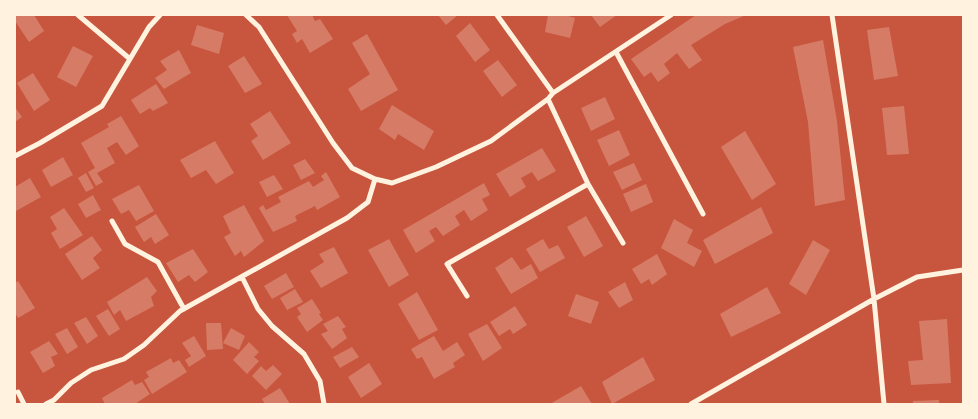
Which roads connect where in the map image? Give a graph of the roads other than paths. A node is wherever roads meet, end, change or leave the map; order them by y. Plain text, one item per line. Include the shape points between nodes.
1 (78, 15) edge
2 (160, 15) edge
3 (246, 15) edge
4 (496, 15) edge
5 (671, 15) edge
6 (832, 15) edge
7 (616, 52) junction
8 (130, 59) junction
9 (553, 93) junction
10 (548, 99) junction
11 (15, 156) edge
12 (375, 179) junction
13 (588, 184) junction
14 (703, 214) dead end
15 (112, 221) dead end
16 (623, 244) dead end
17 (963, 270) edge
18 (242, 277) junction
19 (467, 296) dead end
20 (874, 299) junction
21 (184, 309) junction
22 (18, 392) dead end
23 (24, 404) edge
24 (46, 404) edge
25 (324, 404) edge
26 (691, 404) edge
27 (884, 404) edge

1 - 8 street
2 - 8 street
3 - 12 street via 260,27 352,168
4 - 9 street
5 - 7 street
6 - 20 street
7 - 9 street
7 - 14 street
8 - 11 street via 102,106
9 - 10 street
10 - 12 street via 491,141 436,167 392,183
10 - 13 street
12 - 18 street via 368,202 347,218
13 - 16 street
13 - 19 street via 447,264
15 - 21 street via 125,244 158,262
17 - 20 street via 917,277
18 - 21 street
18 - 25 street via 258,309 304,354 320,381
20 - 26 street
20 - 27 street
21 - 24 street via 124,359 91,370
22 - 23 street

